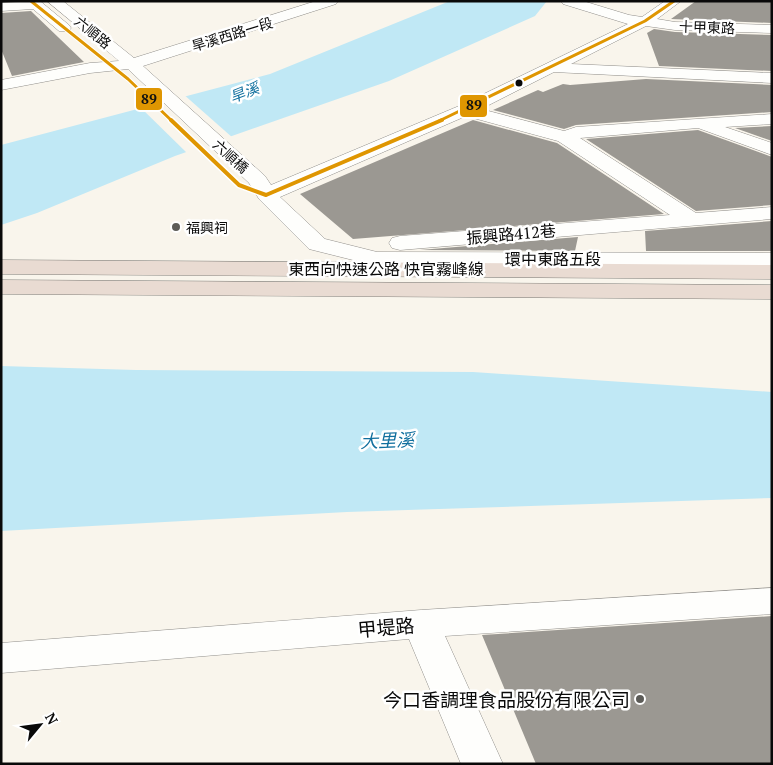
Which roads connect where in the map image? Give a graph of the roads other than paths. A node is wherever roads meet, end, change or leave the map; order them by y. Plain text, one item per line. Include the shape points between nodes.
1 (54, 1) edge
2 (331, 1) edge
3 (568, 1) edge
4 (674, 1) edge
5 (33, 3) edge
6 (275, 6) dead end
7 (1, 7) edge
8 (290, 16) junction
9 (645, 21) junction
10 (772, 29) edge
11 (122, 66) junction
12 (554, 68) junction
13 (772, 78) edge
14 (1, 85) edge
15 (1, 92) edge
16 (465, 110) junction
17 (772, 118) edge
18 (696, 123) junction
19 (564, 137) junction
20 (772, 150) edge
21 (266, 195) junction
22 (772, 213) edge
23 (691, 219) junction
24 (331, 248) junction
25 (772, 260) edge
26 (1, 267) edge
27 (772, 272) edge
28 (1, 287) edge
29 (772, 292) edge
30 (772, 601) edge
31 (421, 624) junction
32 (1, 658) edge
33 (482, 764) edge

1 - 11 street, 六順路
2 - 8 street, 旱溪西路一段
3 - 9 street, 十甲東路
4 - 9 street
5 - 7 street
5 - 11 street, 六順路
6 - 8 street
8 - 11 street, 旱溪西路一段
9 - 10 street, 十甲東路 via 675,26
9 - 12 street
11 - 14 street via 90,68
11 - 15 street
11 - 21 street, 六順橋 via 144,77 258,180
12 - 13 street
12 - 16 street
16 - 19 street
16 - 21 street
17 - 18 street
18 - 19 street via 576,133
18 - 20 street
19 - 23 street
21 - 24 street, 環中東路五段 via 318,244
22 - 23 street, 振興路412巷
23 - 24 street, 振興路412巷
24 - 25 street, 環中東路五段 via 377,259
26 - 27 highway, 東西向快速公路 快官霧峰線
28 - 29 highway, 東西向快速公路 快官霧峰線
30 - 31 street, 甲堤路
31 - 32 street, 甲堤路
31 - 33 street

